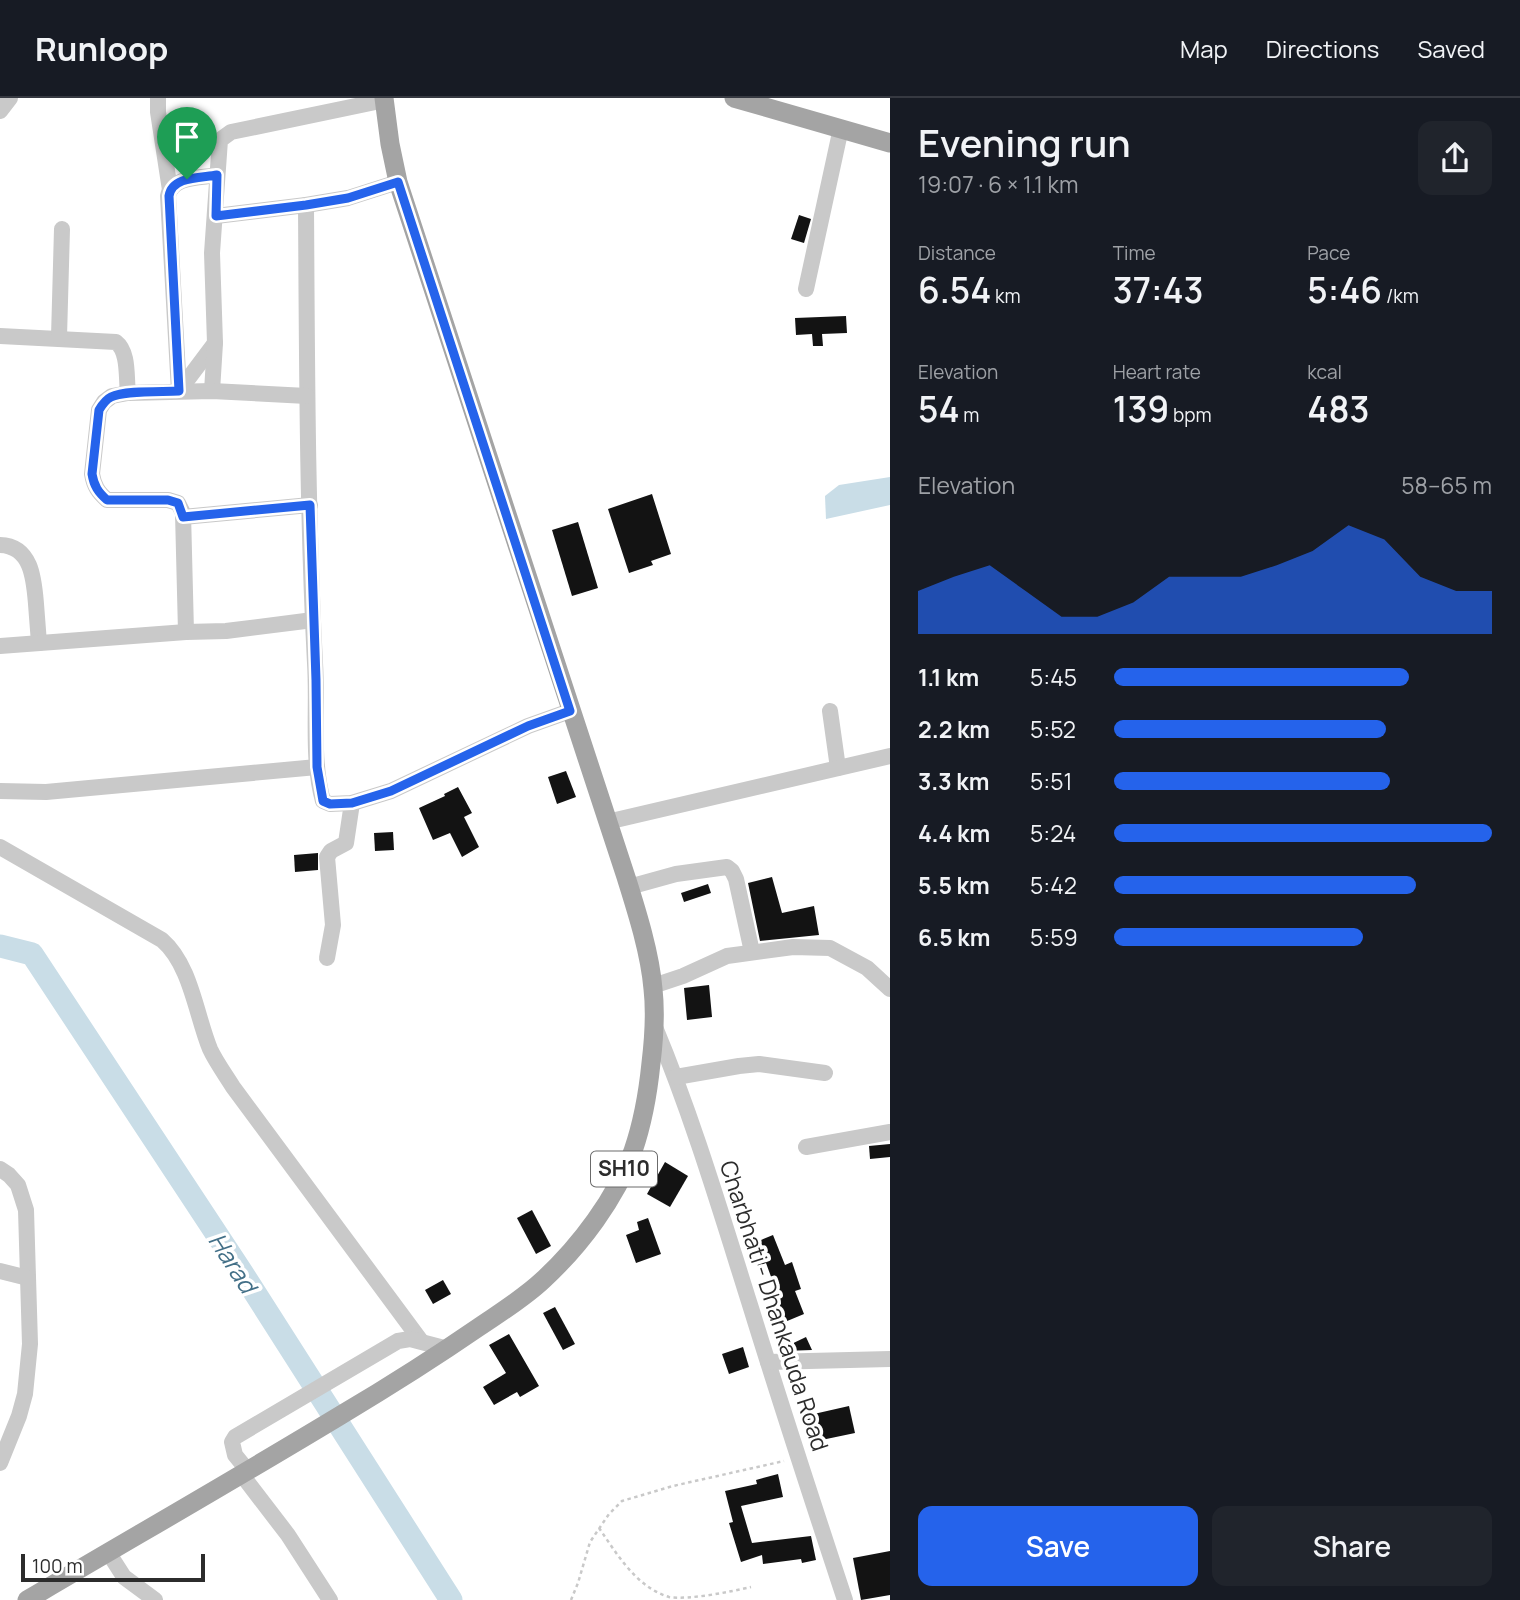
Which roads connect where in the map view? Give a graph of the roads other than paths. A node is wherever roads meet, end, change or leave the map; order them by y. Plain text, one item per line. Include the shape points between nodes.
1 (10, 98) edge
2 (158, 98) edge
3 (734, 98) edge
4 (385, 99) edge
5 (0, 111) edge
6 (841, 128) junction
7 (890, 143) edge
8 (217, 175) junction
9 (398, 182) junction
10 (170, 190) junction
11 (306, 205) junction
12 (216, 216) junction
13 (62, 229) dead end
14 (806, 289) dead end
15 (0, 336) edge
16 (59, 337) junction
17 (215, 343) junction
18 (179, 391) junction
19 (212, 391) junction
20 (128, 393) junction
21 (307, 396) junction
22 (310, 505) junction
23 (183, 517) junction
24 (0, 545) edge
25 (313, 620) junction
26 (186, 632) junction
27 (39, 643) junction
28 (0, 646) edge
29 (570, 711) junction
30 (830, 711) dead end
31 (890, 756) edge
32 (317, 767) junction
33 (838, 768) junction
34 (0, 791) edge
35 (352, 803) junction
36 (607, 822) junction
37 (0, 847) edge
38 (628, 882) junction
39 (752, 952) junction
40 (327, 958) dead end
41 (653, 986) junction
42 (890, 989) edge
43 (655, 1027) junction
44 (825, 1073) dead end
45 (676, 1077) junction
46 (890, 1132) edge
47 (806, 1147) dead end
48 (0, 1169) edge
49 (0, 1271) edge
50 (28, 1278) junction
51 (421, 1341) junction
52 (448, 1349) junction
53 (890, 1359) edge
54 (768, 1362) junction
55 (0, 1463) edge
56 (251, 1470) junction
57 (108, 1552) junction
58 (27, 1600) edge
59 (155, 1600) edge
60 (330, 1600) edge
61 (845, 1600) edge

1 - 5 street
2 - 10 street
3 - 6 main road
4 - 8 street via 231,132 220,140
4 - 9 main road, SH10
6 - 7 main road
6 - 14 street
8 - 10 street via 187,179
8 - 12 street
9 - 11 street
9 - 29 main road, SH10
10 - 18 street
11 - 12 street
11 - 21 street
12 - 17 street via 212,253
13 - 16 street
15 - 16 street
16 - 20 street via 116,342 123,347
17 - 18 street
17 - 19 street
18 - 19 street
18 - 20 street
19 - 21 street
20 - 23 street via 113,396 99,410 93,483 107,500 178,503
21 - 22 street
22 - 23 street
22 - 25 street
23 - 26 street
24 - 27 street via 13,546 32,572
25 - 26 street
25 - 32 street
26 - 27 street
27 - 28 street
29 - 35 street via 391,791
29 - 36 main road, SH10
30 - 33 street
31 - 33 street
32 - 34 street via 46,792
32 - 35 street via 323,801
33 - 36 street
35 - 40 street via 346,844 327,857 333,926
36 - 38 main road, SH10
37 - 51 street via 170,947 188,983 211,1051 233,1087
38 - 39 street via 727,867 736,879
38 - 41 main road, SH10
39 - 41 street
39 - 42 street via 830,948 867,968
41 - 43 main road, SH10
43 - 45 street, Charbhati - Dhankauda Road
43 - 52 main road, SH10 via 646,1102 633,1152 587,1233 542,1282
44 - 45 street via 760,1064
45 - 54 street, Charbhati - Dhankauda Road
46 - 47 street
48 - 50 street via 18,1185 26,1210
49 - 50 street
50 - 55 street via 30,1344 25,1394
51 - 52 street
51 - 56 street via 398,1341 235,1437 235,1455
52 - 56 main road, SH10
53 - 54 street
54 - 61 street, Charbhati - Dhankauda Road
56 - 57 main road, SH10
56 - 60 street
57 - 58 main road, SH10
57 - 59 street via 124,1577

